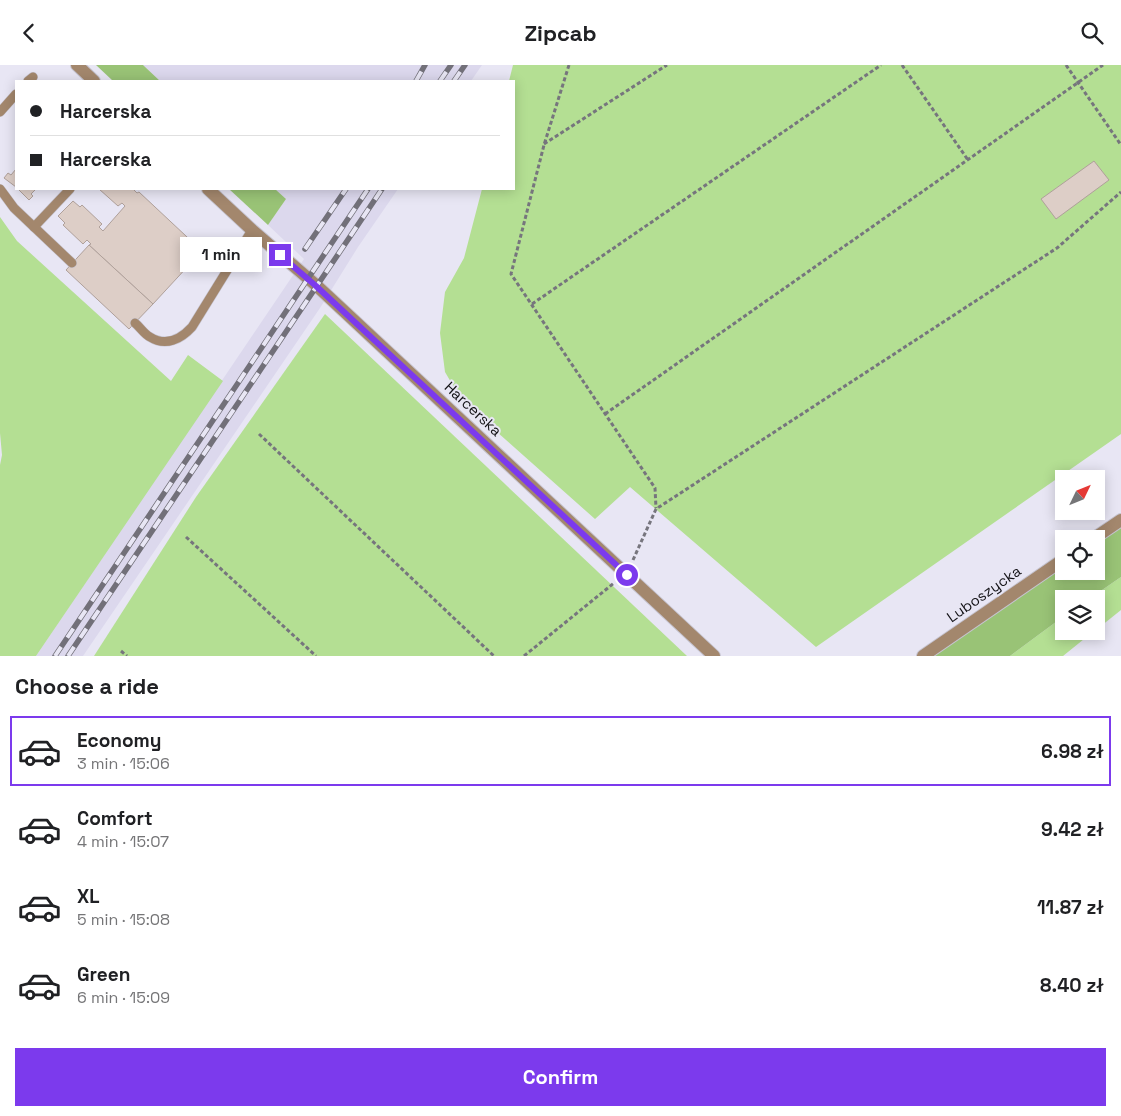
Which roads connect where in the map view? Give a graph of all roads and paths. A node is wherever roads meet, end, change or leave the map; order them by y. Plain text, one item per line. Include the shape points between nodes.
1 (77, 65) edge
2 (569, 65) edge
3 (667, 65) edge
4 (880, 65) edge
5 (902, 65) edge
6 (1066, 65) edge
7 (1103, 65) edge
8 (93, 80) edge
9 (1078, 83) junction
10 (15, 95) edge
11 (0, 112) edge
12 (544, 145) junction
13 (1121, 145) edge
14 (968, 160) junction
15 (0, 189) edge
16 (69, 190) edge
17 (209, 190) edge
18 (1121, 192) edge
19 (34, 227) junction
20 (252, 230) junction
21 (72, 263) dead end
22 (532, 304) junction
23 (135, 323) dead end
24 (605, 414) junction
25 (259, 434) dead end
26 (656, 509) junction
27 (1121, 519) edge
28 (1105, 530) edge
29 (186, 537) dead end
30 (1055, 565) edge
31 (627, 575) junction
32 (121, 651) dead end
33 (127, 656) edge
34 (316, 656) edge
35 (494, 656) edge
36 (524, 656) edge
37 (714, 656) edge
38 (923, 656) edge

1 - 8 street
2 - 12 path
3 - 12 path
4 - 22 path
5 - 14 path
6 - 9 path
7 - 9 path
9 - 13 path
9 - 14 path
10 - 11 lane
12 - 22 path via 511,274
14 - 24 path
15 - 19 lane
16 - 19 lane
17 - 20 street, Harcerska
18 - 26 path via 1057,248
19 - 21 lane
20 - 23 lane via 192,327 182,337 168,342 150,337
20 - 31 street, Harcerska
22 - 24 path
24 - 26 path via 655,488
25 - 35 path
26 - 31 path
27 - 28 street
29 - 34 path
30 - 38 street, Luboszycka
31 - 36 path
31 - 37 street, Harcerska
32 - 33 path

